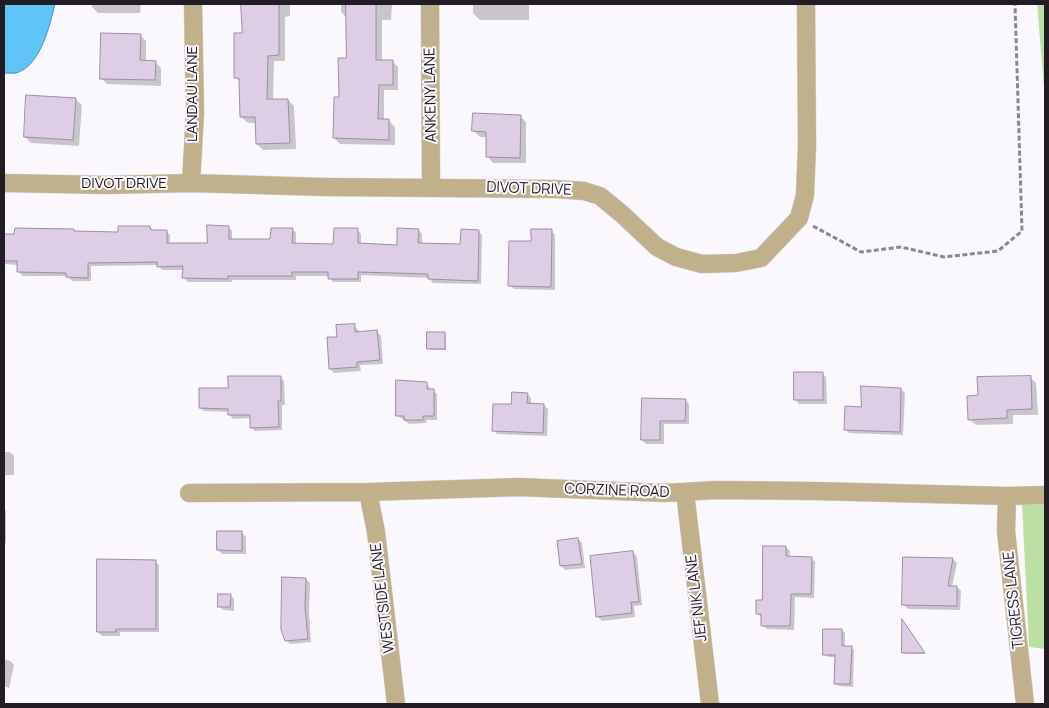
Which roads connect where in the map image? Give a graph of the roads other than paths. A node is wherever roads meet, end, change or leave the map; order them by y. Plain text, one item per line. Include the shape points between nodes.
1 (193, 4) edge
2 (430, 4) edge
3 (806, 4) edge
4 (4, 183) edge
5 (191, 183) junction
6 (431, 187) junction
7 (368, 492) junction
8 (684, 492) junction
9 (189, 493) dead end
10 (1007, 496) junction
11 (1045, 496) edge
12 (396, 704) edge
13 (710, 704) edge
14 (1026, 704) edge

1 - 5 street, LANDAU LANE via 195,113
2 - 6 street, ANKENY LANE
3 - 6 street, DIVOT DRIVE via 805,195 799,218 761,258 702,264 676,257 657,247 600,196 584,191
4 - 5 street, DIVOT DRIVE
5 - 6 street, DIVOT DRIVE
7 - 8 street, CORZINE ROAD via 519,487
7 - 9 street, CORZINE ROAD
7 - 12 street, WESTSIDE LANE via 376,532
8 - 10 street, CORZINE ROAD via 814,491
8 - 13 street, JEF NIK LANE
10 - 11 street, CORZINE ROAD
10 - 14 street, TIGRESS LANE via 1006,531

